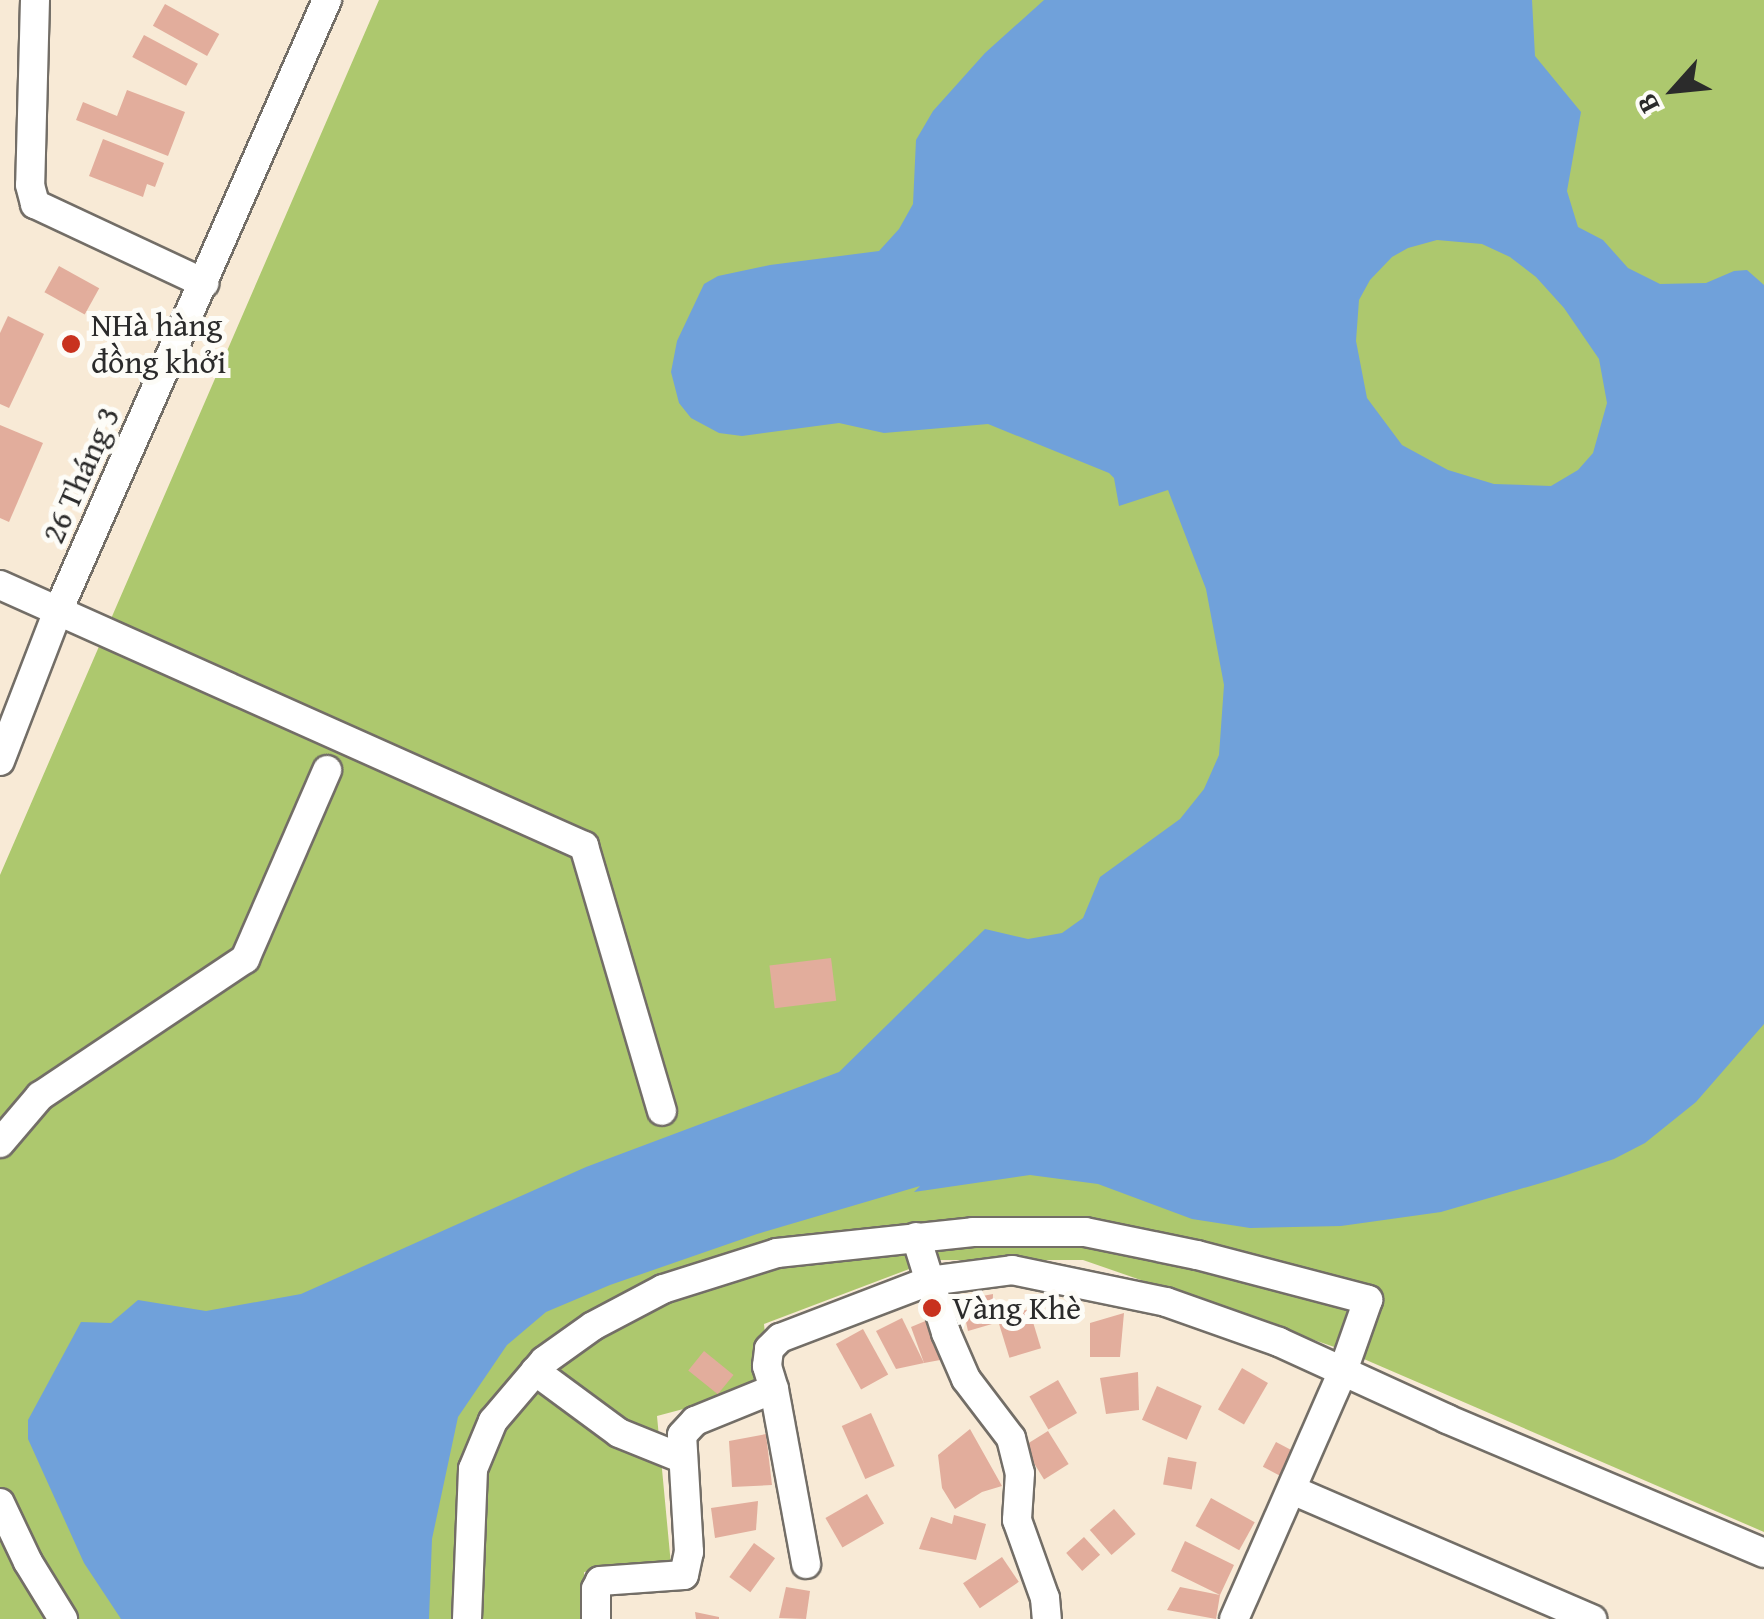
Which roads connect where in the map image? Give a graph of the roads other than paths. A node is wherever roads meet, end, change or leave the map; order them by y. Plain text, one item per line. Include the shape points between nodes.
1 (35, 0) edge
2 (327, 0) edge
3 (204, 283) junction
4 (0, 585) edge
5 (58, 610) junction
6 (0, 761) edge
7 (327, 770) dead end
8 (662, 1111) dead end
9 (0, 1143) edge
10 (916, 1237) junction
11 (928, 1281) junction
12 (536, 1371) junction
13 (1344, 1371) junction
14 (774, 1389) junction
15 (682, 1458) junction
16 (1292, 1490) junction
17 (0, 1503) edge
18 (1764, 1553) edge
19 (806, 1564) dead end
20 (1237, 1618) edge
21 (63, 1619) edge
22 (467, 1619) edge
23 (596, 1619) edge
24 (1047, 1619) edge
25 (1592, 1619) edge

1 - 3 street via 35,204
2 - 3 street, 26 Tháng 3
3 - 5 street, 26 Tháng 3
4 - 5 street
5 - 6 street, 26 Tháng 3
5 - 8 street via 584,846
7 - 9 street via 245,959 40,1096
10 - 11 street
10 - 12 street via 777,1254 663,1289 592,1326
10 - 13 street via 1085,1232 1368,1300
11 - 13 street via 1012,1270 1117,1289 1279,1342
11 - 14 street via 780,1338 770,1349
11 - 24 street via 966,1379 1011,1438 1020,1473 1017,1520
12 - 15 street via 620,1433
12 - 22 street via 493,1421 473,1470
13 - 16 street
13 - 18 street
14 - 15 street via 686,1426
14 - 19 street
15 - 23 street via 689,1552 684,1576 600,1581
16 - 20 street
16 - 25 street
17 - 21 street

